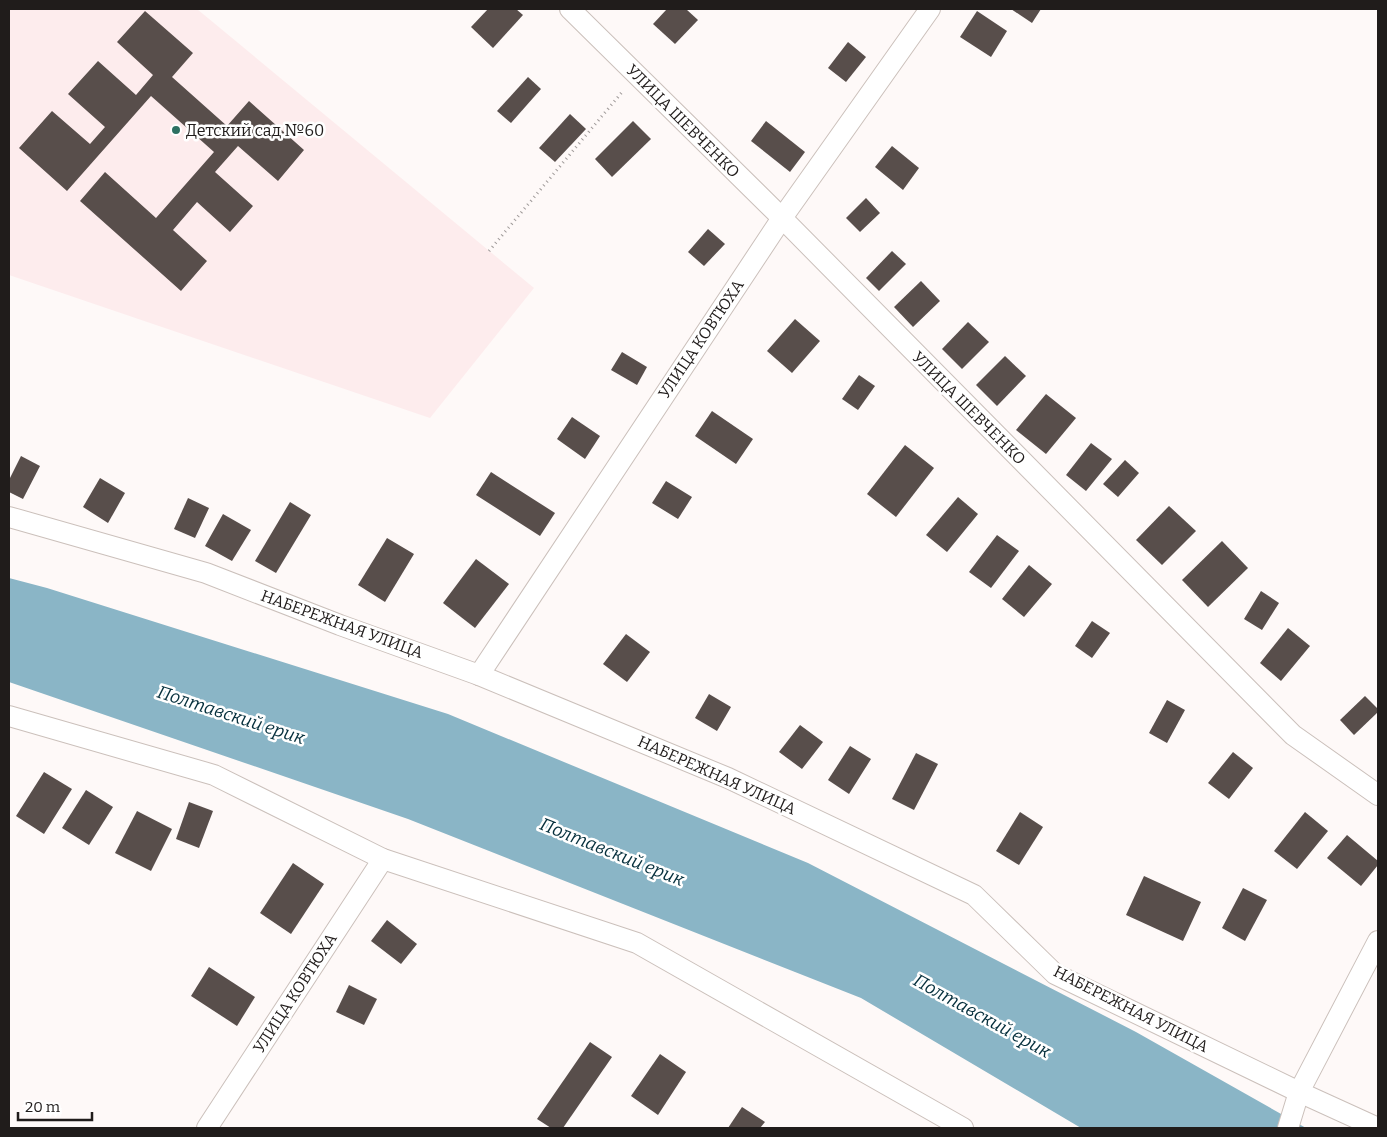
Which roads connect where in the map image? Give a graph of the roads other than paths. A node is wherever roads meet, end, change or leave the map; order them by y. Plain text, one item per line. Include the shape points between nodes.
1 (570, 9) edge
2 (930, 9) edge
3 (782, 218) junction
4 (9, 518) edge
5 (479, 675) junction
6 (9, 716) edge
7 (1378, 795) edge
8 (383, 859) junction
9 (1378, 941) edge
10 (1299, 1092) junction
11 (207, 1128) edge
12 (963, 1128) edge
13 (1288, 1128) edge
14 (1378, 1128) edge

1 - 3 street, УЛИЦА ШЕВЧЕНКО
2 - 3 street, УЛИЦА КОВТЮХА
3 - 5 street, УЛИЦА КОВТЮХА
3 - 7 street, УЛИЦА ШЕВЧЕНКО via 1293,735
4 - 5 street, НАБЕРЕЖНАЯ УЛИЦА via 206,573
5 - 10 street, НАБЕРЕЖНАЯ УЛИЦА via 728,778 974,895 1054,974
6 - 8 street via 214,775
8 - 11 street, УЛИЦА КОВТЮХА
8 - 12 street via 638,943
9 - 10 street
10 - 13 street
10 - 14 street, НАБЕРЕЖНАЯ УЛИЦА

